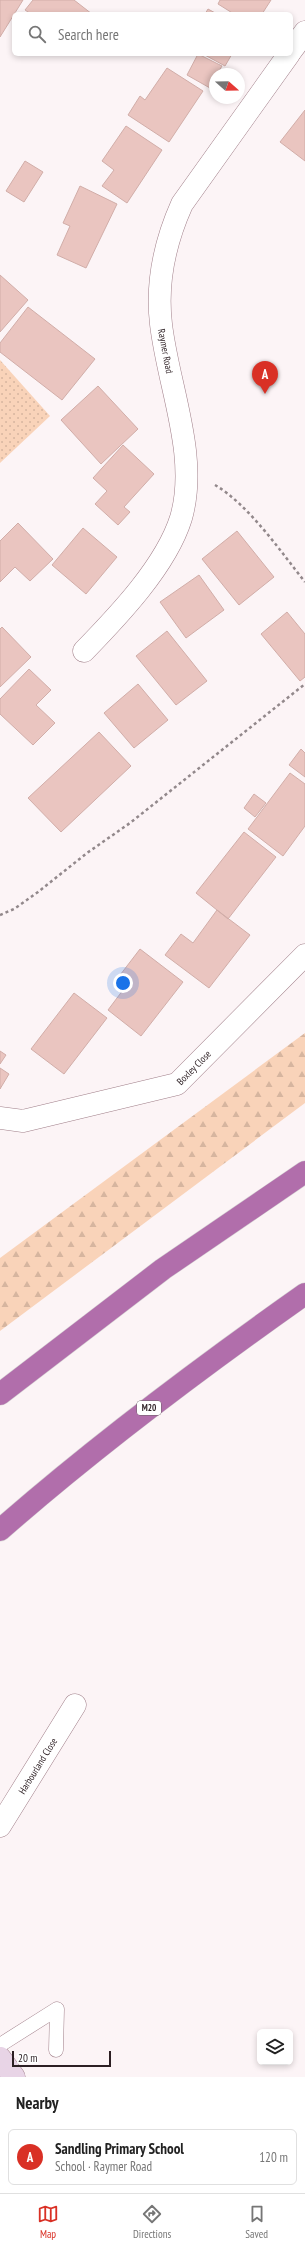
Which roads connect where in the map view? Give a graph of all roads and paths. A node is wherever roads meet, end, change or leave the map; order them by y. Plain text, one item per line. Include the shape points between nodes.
1 (305, 32) edge
2 (293, 48) edge
3 (288, 56) edge
4 (186, 476) junction
5 (305, 582) edge
6 (84, 651) dead end
7 (305, 684) edge
8 (0, 915) edge
9 (305, 956) edge
10 (0, 1118) edge
11 (305, 1172) edge
12 (305, 1294) edge
13 (0, 1394) edge
14 (0, 1530) edge
15 (75, 1705) dead end
16 (0, 1826) edge
17 (0, 2045) edge
18 (56, 2050) dead end
19 (0, 2058) edge
20 (14, 2077) edge

1 - 2 street
3 - 4 street, Raymer Road via 182,204 166,249 160,288 161,324 182,436
4 - 5 path via 208,481 235,501 261,527
4 - 6 street, Raymer Road via 181,518 162,558 114,620
7 - 8 path via 130,824 87,853 14,909
9 - 10 street, Boxley Close via 177,1084 22,1121
11 - 13 highway via 163,1269
12 - 14 highway, M20 via 206,1364 113,1436
15 - 16 street, Harbourland Close
17 - 18 lane via 57,2009
19 - 20 street

